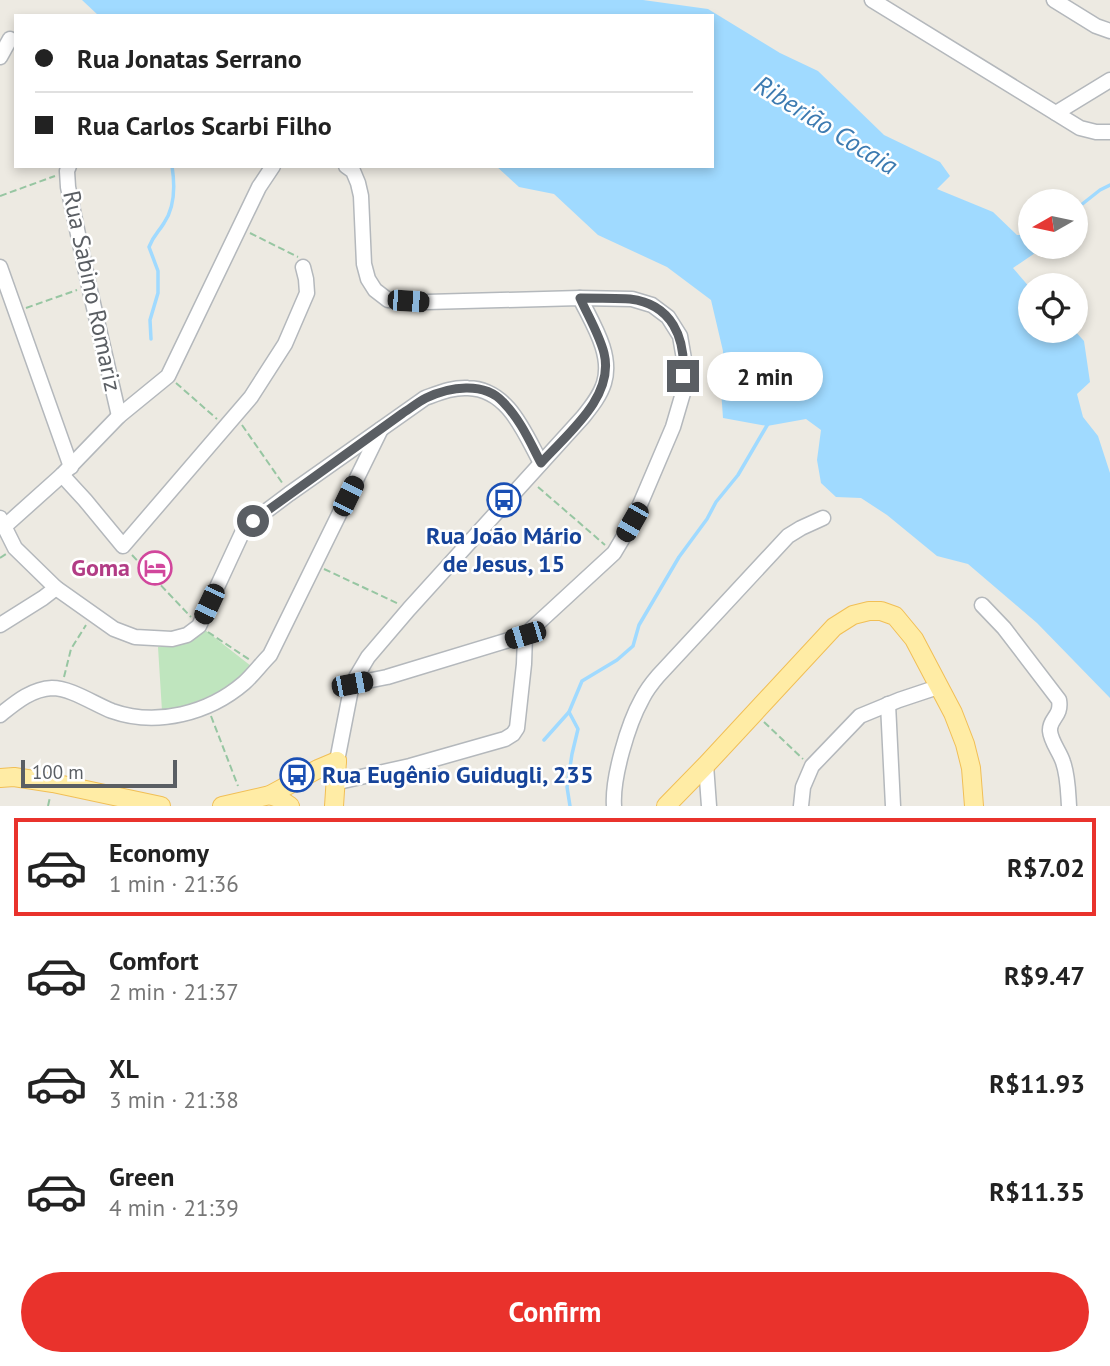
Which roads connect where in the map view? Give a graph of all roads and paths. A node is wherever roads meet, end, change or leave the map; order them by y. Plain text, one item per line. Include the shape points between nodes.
1 (872, 0) edge
2 (1061, 1) edge
3 (1110, 32) edge
4 (9, 38) edge
5 (0, 57) edge
6 (1110, 80) edge
7 (1056, 113) junction
8 (1110, 132) edge
9 (272, 168) edge
10 (349, 168) edge
11 (68, 169) edge
12 (0, 196) edge
13 (239, 228) junction
14 (0, 267) edge
15 (303, 267) joint
16 (89, 286) junction
17 (580, 298) junction
18 (15, 311) junction
19 (168, 376) junction
20 (119, 416) junction
21 (230, 421) junction
22 (382, 428) junction
23 (541, 463) junction
24 (66, 471) junction
25 (528, 479) junction
26 (289, 494) junction
27 (823, 518) dead end
28 (2, 522) edge
29 (123, 546) junction
30 (614, 553) junction
31 (315, 565) junction
32 (56, 588) junction
33 (982, 606) dead end
34 (409, 609) junction
35 (93, 615) junction
36 (0, 625) edge
37 (199, 626) junction
38 (525, 635) junction
39 (260, 667) junction
40 (352, 684) junction
41 (938, 687) junction
42 (61, 688) junction
43 (888, 704) junction
44 (208, 707) junction
45 (754, 713) junction
46 (0, 715) edge
47 (337, 761) junction
48 (706, 765) junction
49 (812, 766) junction
50 (0, 778) edge
51 (334, 783) junction
52 (270, 795) junction
53 (243, 800) junction
54 (161, 806) edge
55 (222, 806) edge
56 (290, 806) edge
57 (334, 806) edge
58 (614, 806) edge
59 (666, 806) edge
60 (709, 806) edge
61 (801, 806) edge
62 (893, 806) edge
63 (974, 806) edge
64 (1069, 806) edge

1 - 7 street
2 - 3 street
4 - 5 street
6 - 7 street
7 - 8 street via 1080,128
9 - 13 street
10 - 17 street via 358,183 368,279 388,300
11 - 12 path
11 - 16 street, Rua Sabino Romariz
13 - 15 path via 297,255
13 - 19 street
14 - 18 street
15 - 21 street via 307,293 285,344
16 - 18 path
16 - 20 street, Rua Sabino Romariz
17 - 23 street via 604,353 604,383 583,417
17 - 30 street via 632,299 652,306 668,317 680,336 684,359 682,393 673,426
18 - 24 street
19 - 20 street
19 - 21 path
20 - 24 street
21 - 26 path
21 - 29 street
22 - 23 street via 425,398 448,390 486,391 502,400 516,418
22 - 26 street
22 - 31 street
23 - 25 street
24 - 28 street
24 - 29 street
25 - 30 path
25 - 34 street
26 - 37 street via 243,531
27 - 58 street via 788,537 642,698 615,781
28 - 32 street via 15,548
29 - 37 path
30 - 38 street
31 - 34 path
31 - 39 street
32 - 35 street
32 - 36 street
33 - 64 street via 1059,700 1050,731 1064,763
34 - 40 street via 368,657
35 - 37 street via 144,638 172,639
35 - 42 path via 71,649
37 - 39 path
38 - 40 street
38 - 51 street via 520,714 513,734 410,766
39 - 44 street
40 - 47 street
41 - 43 street
41 - 45 main road via 914,639 895,616 869,611 834,627
41 - 63 main road via 965,744
42 - 44 street via 114,712 137,717 185,714
42 - 46 street via 39,690
43 - 49 street via 860,716
43 - 62 street
44 - 53 path
45 - 48 main road
45 - 49 path
47 - 51 main road
47 - 52 main road
48 - 59 main road
48 - 60 street
49 - 61 street
50 - 54 main road via 53,783
51 - 57 main road
52 - 53 main road
52 - 56 main road
53 - 55 main road

